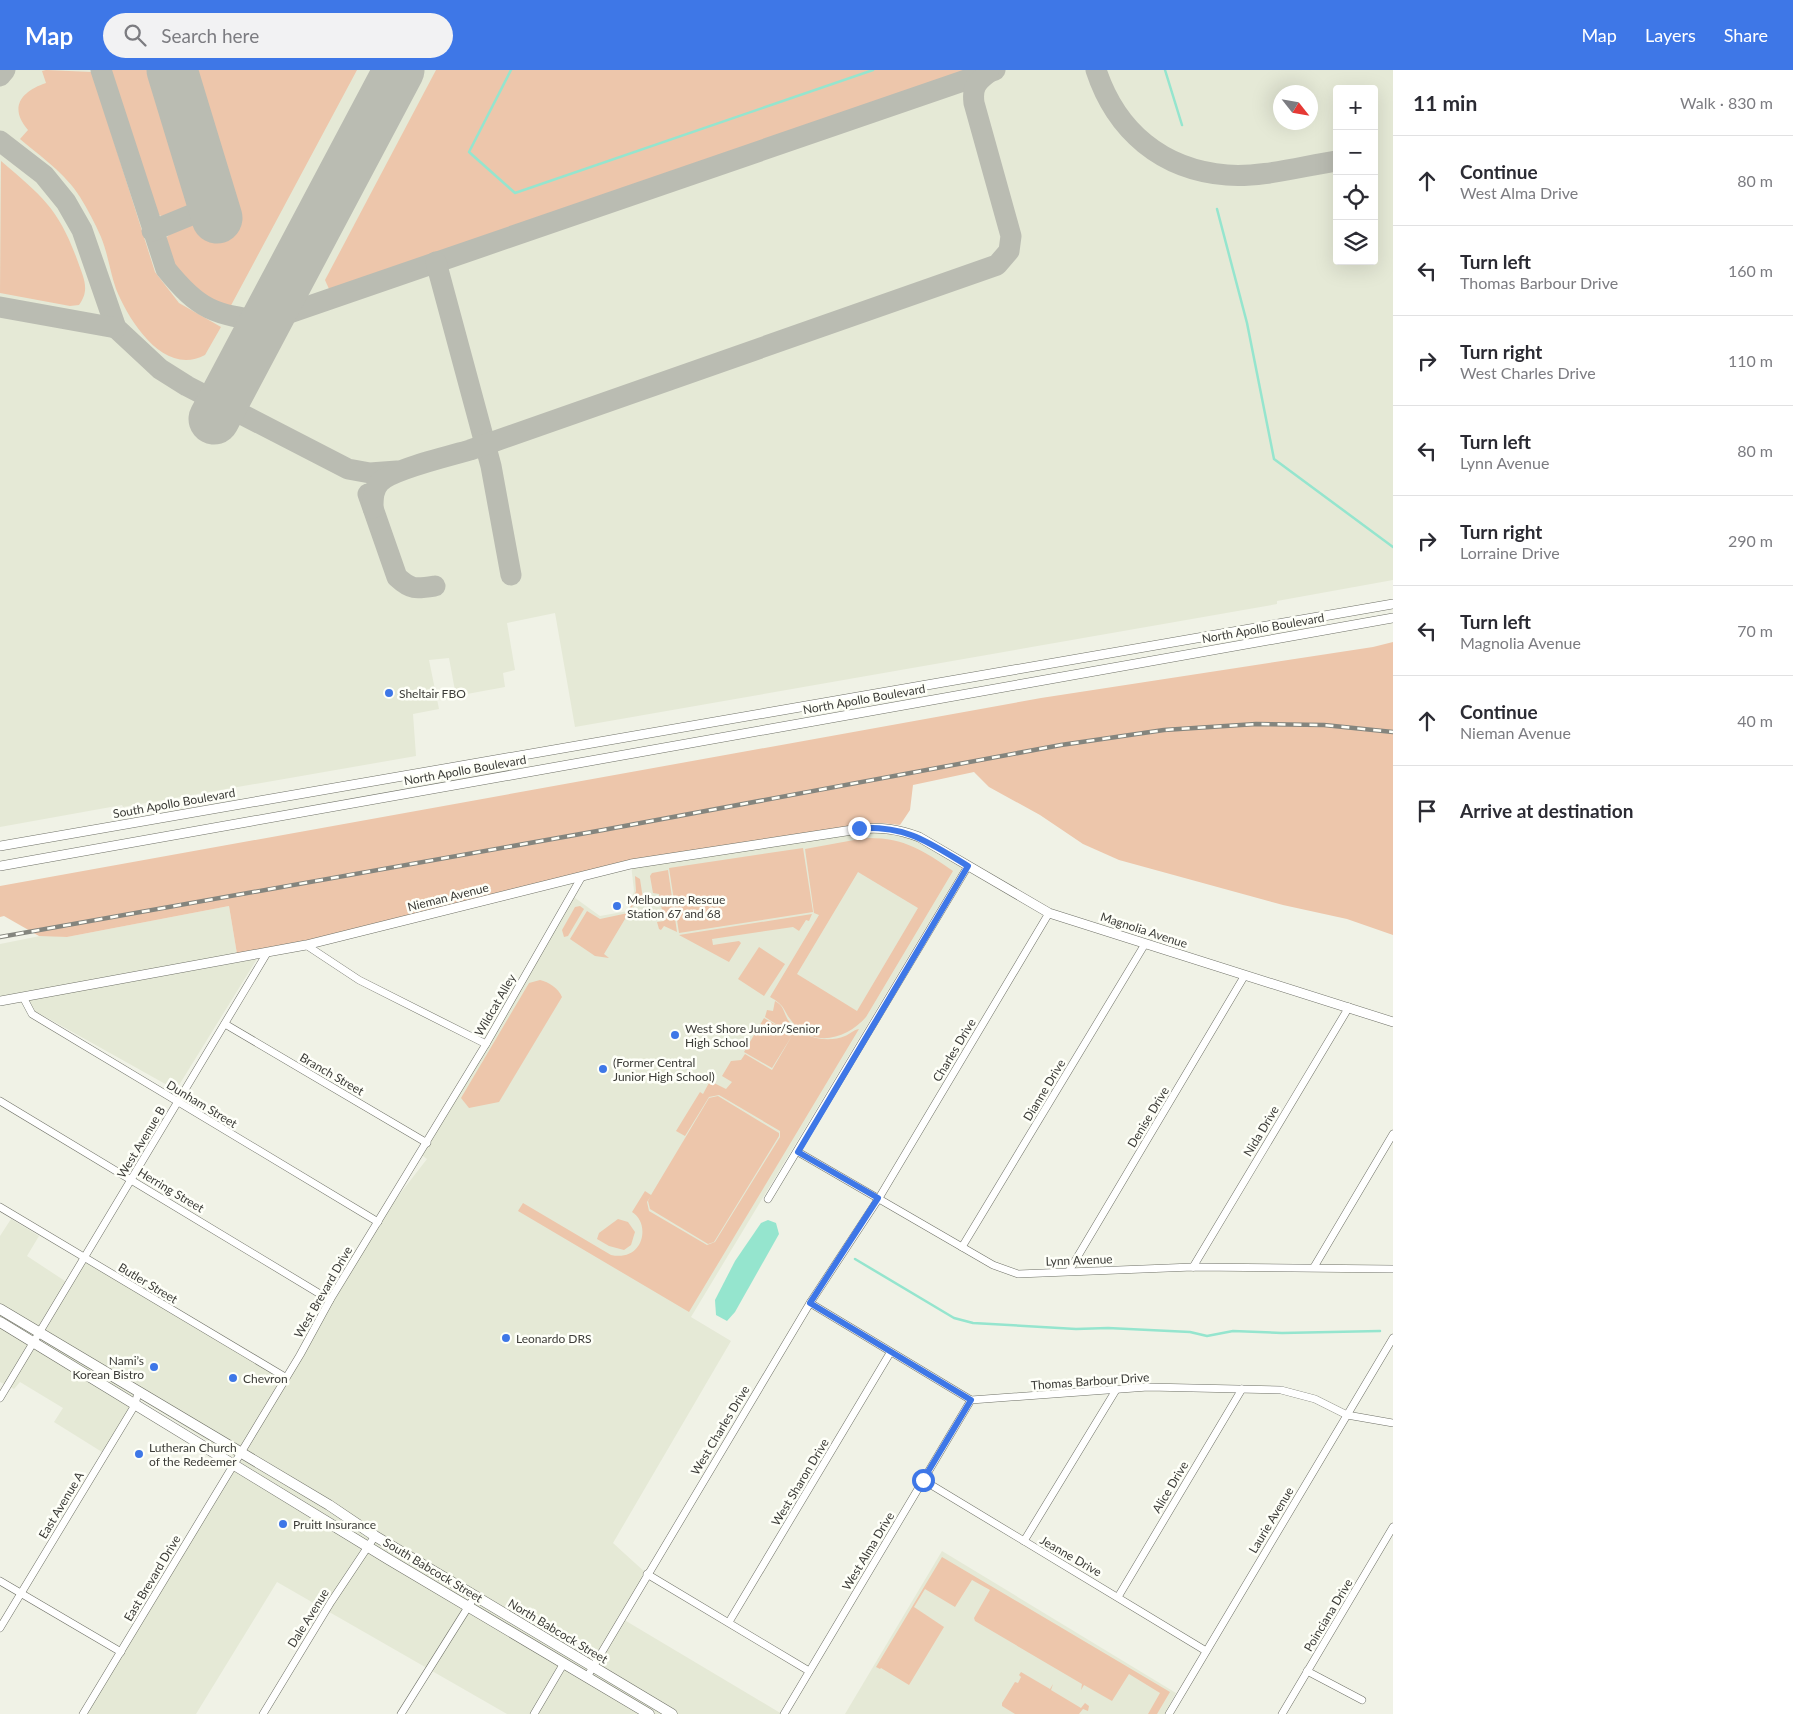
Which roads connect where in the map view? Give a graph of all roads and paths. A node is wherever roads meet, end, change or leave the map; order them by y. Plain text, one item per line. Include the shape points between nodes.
1 (1393, 604) edge
2 (1393, 618) edge
3 (353, 785) joint
4 (902, 830) joint
5 (0, 846) edge
6 (0, 866) edge
7 (968, 866) junction
8 (581, 878) junction
9 (1049, 913) junction
10 (1145, 944) junction
11 (306, 945) junction
12 (267, 953) junction
13 (1245, 976) junction
14 (23, 997) junction
15 (0, 1001) edge
16 (1349, 1007) junction
17 (1393, 1022) edge
18 (225, 1024) junction
19 (486, 1044) junction
20 (0, 1101) edge
21 (177, 1103) junction
22 (1393, 1134) edge
23 (427, 1143) junction
24 (798, 1152) junction
25 (131, 1178) junction
26 (878, 1198) junction
27 (768, 1199) dead end
28 (0, 1207) edge
29 (378, 1222) junction
30 (962, 1248) junction
31 (84, 1257) junction
32 (1314, 1266) junction
33 (1193, 1267) junction
34 (1393, 1269) edge
35 (1069, 1271) junction
36 (330, 1300) junction
37 (810, 1303) junction
38 (0, 1309) edge
39 (0, 1322) edge
40 (39, 1332) junction
41 (1393, 1338) edge
42 (33, 1342) junction
43 (890, 1352) junction
44 (285, 1377) junction
45 (1242, 1389) junction
46 (1116, 1390) junction
47 (138, 1392) junction
48 (0, 1398) edge
49 (971, 1400) junction
50 (135, 1405) junction
51 (1347, 1416) junction
52 (1393, 1423) edge
53 (240, 1452) junction
54 (234, 1463) junction
55 (923, 1480) junction
56 (1393, 1527) edge
57 (375, 1536) junction
58 (1024, 1541) junction
59 (368, 1546) junction
60 (647, 1574) junction
61 (0, 1581) edge
62 (21, 1594) junction
63 (475, 1596) junction
64 (1118, 1597) junction
65 (468, 1606) junction
66 (729, 1622) junction
67 (0, 1628) edge
68 (1206, 1651) junction
69 (121, 1652) junction
70 (564, 1663) junction
71 (593, 1666) junction
72 (809, 1671) junction
73 (1307, 1671) junction
74 (586, 1677) junction
75 (1362, 1700) dead end
76 (657, 1709) edge
77 (83, 1714) edge
78 (263, 1714) edge
79 (401, 1714) edge
80 (534, 1714) edge
81 (649, 1714) edge
82 (672, 1714) edge
83 (784, 1714) edge
84 (1169, 1714) edge
85 (1282, 1714) edge

1 - 3 street, North Apollo Boulevard
2 - 6 street, North Apollo Boulevard
3 - 5 street, South Apollo Boulevard
4 - 7 street, Magnolia Avenue
4 - 8 street, Nieman Avenue via 859,828 631,864
7 - 9 street, Magnolia Avenue
7 - 24 street
8 - 11 street, Nieman Avenue
8 - 19 street, Wildcat Alley
9 - 10 street, Magnolia Avenue
9 - 26 street, Charles Drive
10 - 13 street, Magnolia Avenue
10 - 30 street, Dianne Drive
11 - 12 street, Nieman Avenue
11 - 19 street via 359,980
12 - 14 street, Nieman Avenue
12 - 18 street, West Avenue B
13 - 16 street, Magnolia Avenue
13 - 35 street, Denise Drive
14 - 15 street, Nieman Avenue
14 - 21 street, Dunham Street via 32,1014
16 - 17 street, Magnolia Avenue
16 - 33 street, Nida Drive
18 - 21 street, West Avenue B
18 - 23 street, Branch Street
19 - 23 street, Wildcat Alley
20 - 25 street, Herring Street
21 - 25 street, West Avenue B
21 - 29 street, Dunham Street
22 - 32 street
23 - 29 street, West Brevard Drive
24 - 26 street, Lynn Avenue
24 - 27 street
25 - 31 street, West Avenue B
25 - 36 street, Herring Street
26 - 30 street, Lynn Avenue
26 - 37 street, West Charles Drive
28 - 31 street, Butler Street
29 - 36 street, West Brevard Drive
30 - 35 street, Lynn Avenue via 992,1265 1018,1274
31 - 40 street, West Avenue B
31 - 44 street, Butler Street
32 - 33 street, Lynn Avenue
32 - 34 street, Lynn Avenue
33 - 35 street, Lynn Avenue
36 - 44 street, West Brevard Drive
37 - 43 street
37 - 60 street, West Charles Drive
38 - 40 main road
39 - 42 main road, South Babcock Street
40 - 42 street, West Avenue B
40 - 47 main road
41 - 51 street, Laurie Avenue
42 - 48 street, West Avenue B
42 - 50 main road, South Babcock Street
43 - 49 street
43 - 66 street, West Sharon Drive
44 - 53 street, West Brevard Drive
45 - 46 street, Thomas Barbour Drive
45 - 51 street, Thomas Barbour Drive via 1281,1390 1315,1399
45 - 64 street, Alice Drive
46 - 49 street, Thomas Barbour Drive
46 - 58 street
47 - 50 street, East Avenue A
47 - 53 main road
49 - 55 street, West Alma Drive
50 - 54 main road, South Babcock Street
50 - 62 street, East Avenue A
51 - 52 street, Thomas Barbour Drive
51 - 68 street, Laurie Avenue
53 - 54 street, East Brevard Drive
53 - 57 main road, North Babcock Street
54 - 59 main road, South Babcock Street
54 - 69 street, East Brevard Drive
55 - 58 street, Jeanne Drive
55 - 72 street, West Alma Drive
56 - 73 street, Poinciana Drive
57 - 59 street, Dale Avenue
57 - 63 main road, North Babcock Street
58 - 64 street, Jeanne Drive
59 - 65 main road, South Babcock Street
59 - 78 street, Dale Avenue
60 - 66 street
60 - 71 street, West Charles Drive
61 - 62 street
62 - 67 street, East Avenue A
62 - 69 street
63 - 65 street
63 - 71 main road, North Babcock Street
64 - 68 street, Jeanne Drive
65 - 70 main road, South Babcock Street
65 - 79 street
66 - 72 street
68 - 84 street, Laurie Avenue
69 - 77 street, East Brevard Drive
70 - 74 main road, South Babcock Street
70 - 80 street
71 - 74 street, West Charles Drive
71 - 76 main road, North Babcock Street
72 - 83 street, West Alma Drive
73 - 75 street
73 - 85 street, Poinciana Drive
74 - 81 main road, South Babcock Street
76 - 82 main road, North Babcock Street

